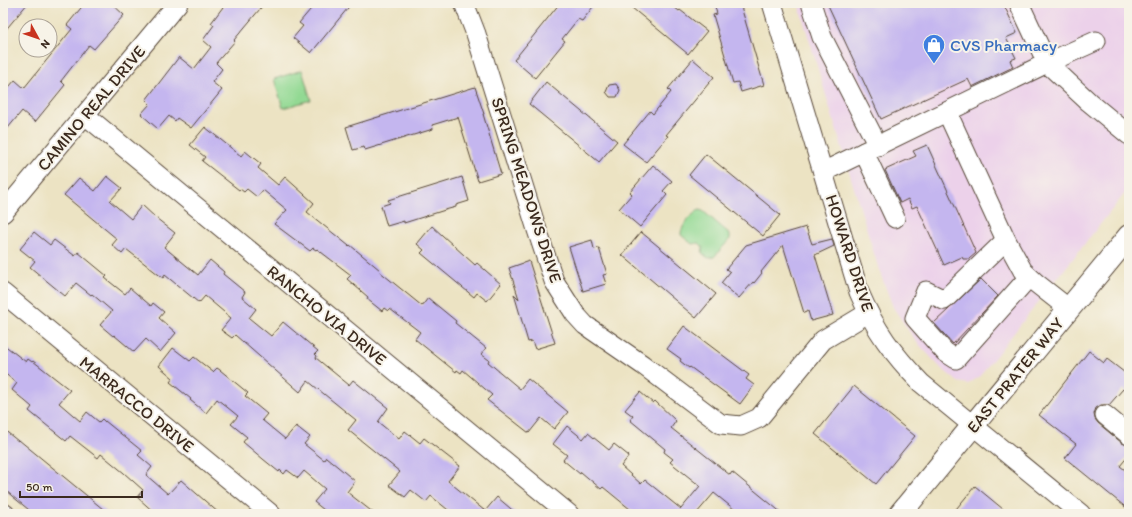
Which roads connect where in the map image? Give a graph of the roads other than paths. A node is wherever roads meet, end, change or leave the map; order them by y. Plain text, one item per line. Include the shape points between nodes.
1 (178, 3) edge
2 (464, 3) edge
3 (772, 3) edge
4 (811, 3) edge
5 (1019, 3) edge
6 (1096, 41) dead end
7 (1047, 63) junction
8 (947, 112) junction
9 (85, 115) junction
10 (1127, 128) edge
11 (871, 149) junction
12 (823, 172) junction
13 (3, 213) edge
14 (895, 218) dead end
15 (1129, 236) edge
16 (1006, 240) junction
17 (1029, 277) junction
18 (3, 293) edge
19 (1069, 309) junction
20 (868, 313) junction
21 (1105, 414) dead end
22 (973, 426) junction
23 (1129, 435) edge
24 (271, 514) edge
25 (569, 514) edge
26 (900, 514) edge
27 (1081, 514) edge

1 - 9 street, CAMINO REAL DRIVE
2 - 20 street, SPRING MEADOWS DRIVE via 554,281 585,325 643,364 721,424 741,426 759,418 823,340
3 - 12 street, HOWARD DRIVE
4 - 11 street via 822,37
5 - 7 street
6 - 7 street
7 - 8 street
7 - 10 street via 1089,102
8 - 11 street
8 - 16 street
9 - 13 street, CAMINO REAL DRIVE
9 - 25 street, RANCHO VIA DRIVE
11 - 12 street
11 - 14 street
12 - 20 street, HOWARD DRIVE
15 - 19 main road, EAST PRATER WAY
16 - 17 street
16 - 17 street via 944,300 926,291 915,318 945,352 956,359
17 - 19 street
18 - 24 street, MARRACCO DRIVE
19 - 22 main road, EAST PRATER WAY
20 - 22 street, HOWARD DRIVE via 901,362 921,383
21 - 23 street
22 - 26 main road, EAST PRATER WAY
22 - 27 street, HOWARD DRIVE

